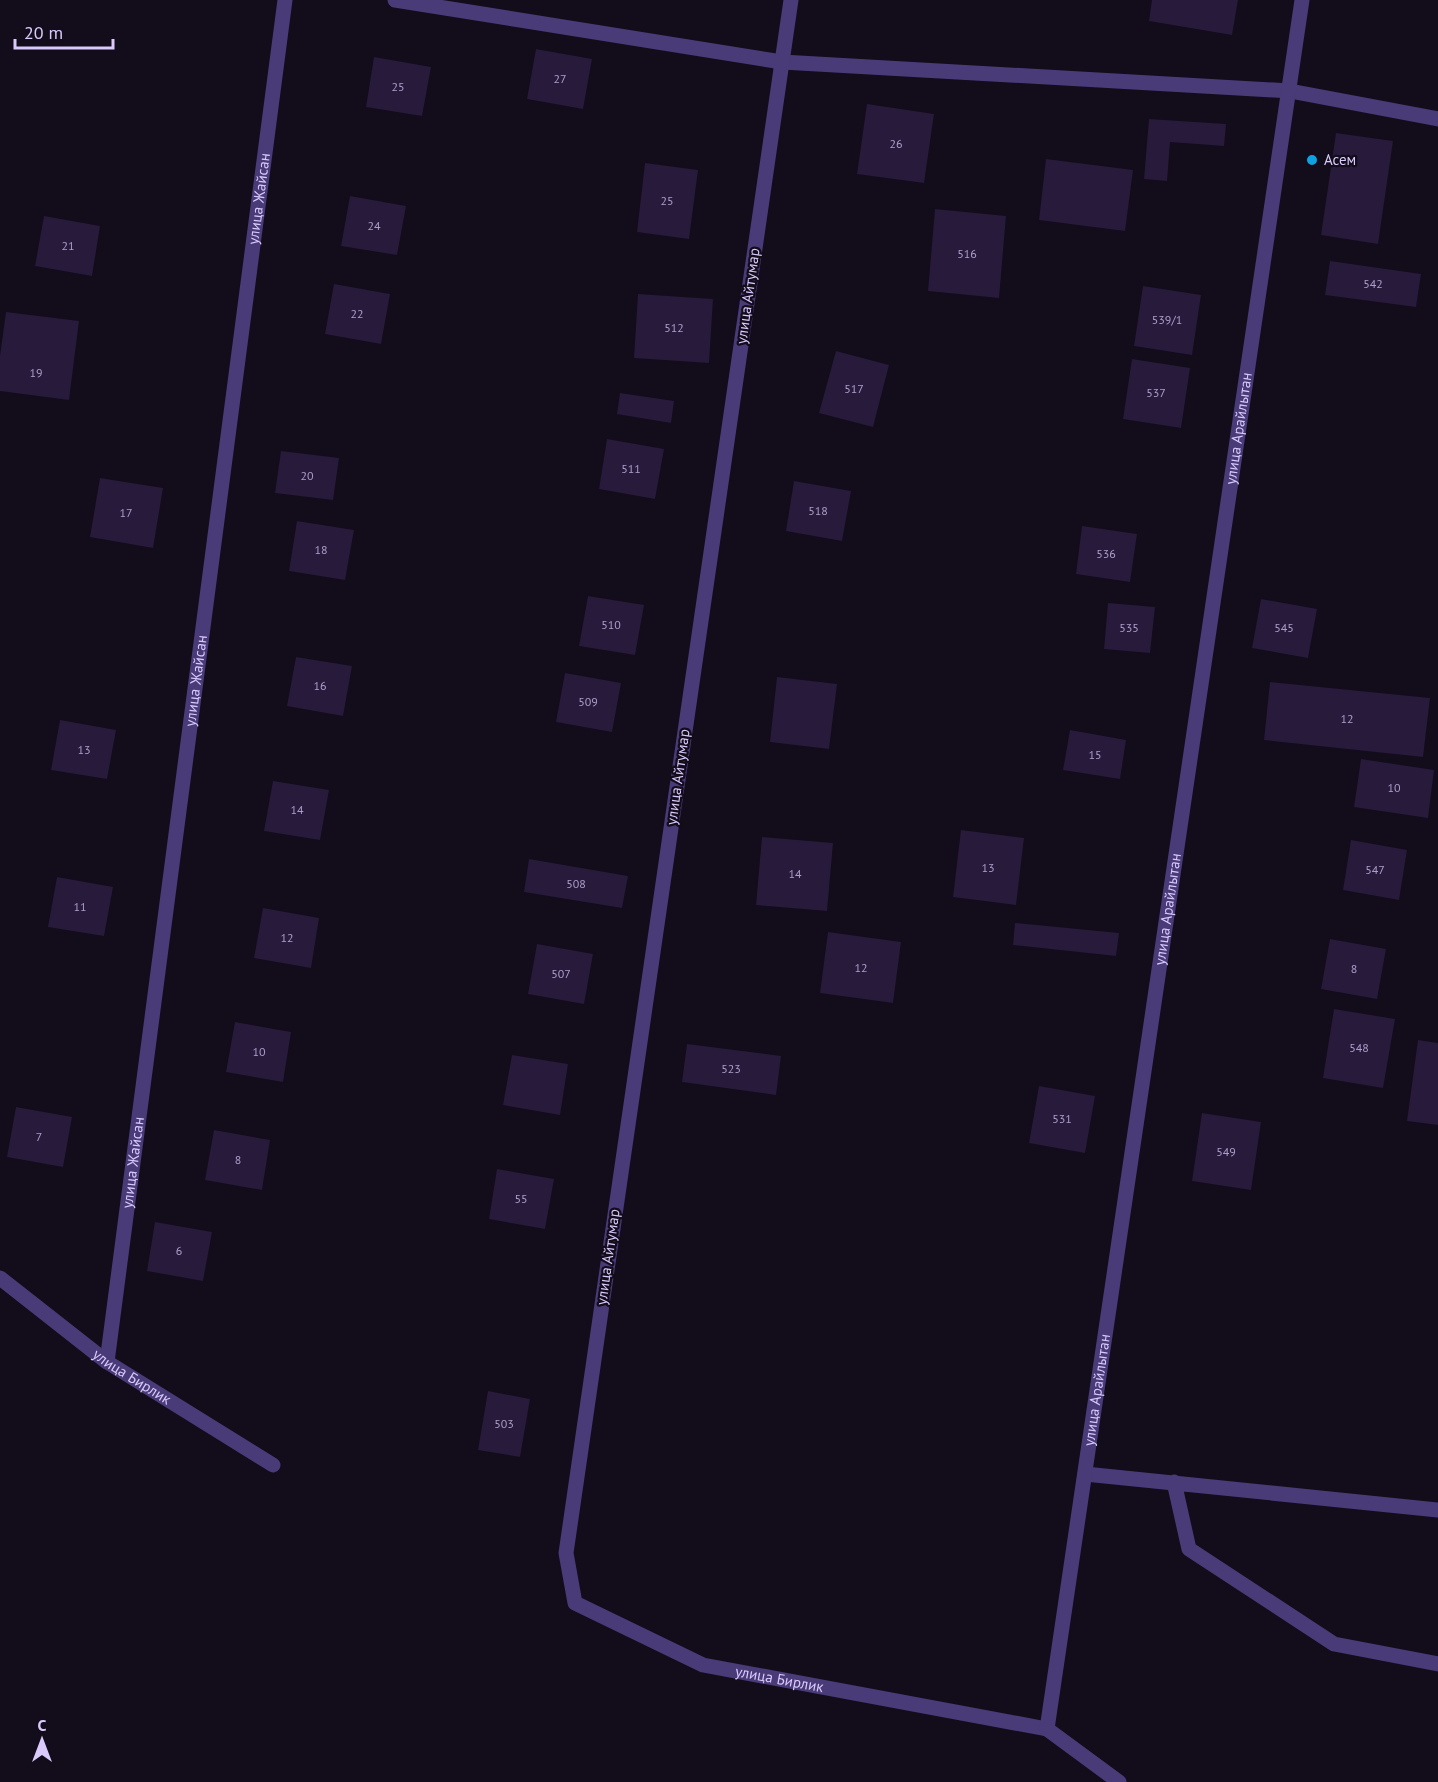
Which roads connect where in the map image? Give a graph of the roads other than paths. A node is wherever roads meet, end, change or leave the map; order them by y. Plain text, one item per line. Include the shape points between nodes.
1 (285, 0) edge
2 (395, 0) edge
3 (791, 0) edge
4 (1302, 0) edge
5 (782, 62) junction
6 (1290, 91) junction
7 (1438, 119) edge
8 (0, 1278) edge
9 (107, 1362) junction
10 (273, 1465) dead end
11 (1085, 1474) junction
12 (1174, 1482) junction
13 (1438, 1510) edge
14 (566, 1553) joint
15 (1438, 1664) edge
16 (1047, 1729) junction
17 (1119, 1782) edge

1 - 9 street, улица Жайсан
2 - 5 street
3 - 5 street, улица Айтумар
4 - 6 street, улица Арайлытан
5 - 6 street
5 - 14 street, улица Айтумар
6 - 7 street
6 - 11 street, улица Арайлытан
8 - 9 street, улица Бирлик
9 - 10 street, улица Бирлик
11 - 12 street
11 - 16 street, улица Арайлытан
12 - 13 street
12 - 15 street via 1189,1549 1334,1644
14 - 16 street, улица Бирлик via 575,1602 703,1665
16 - 17 street

